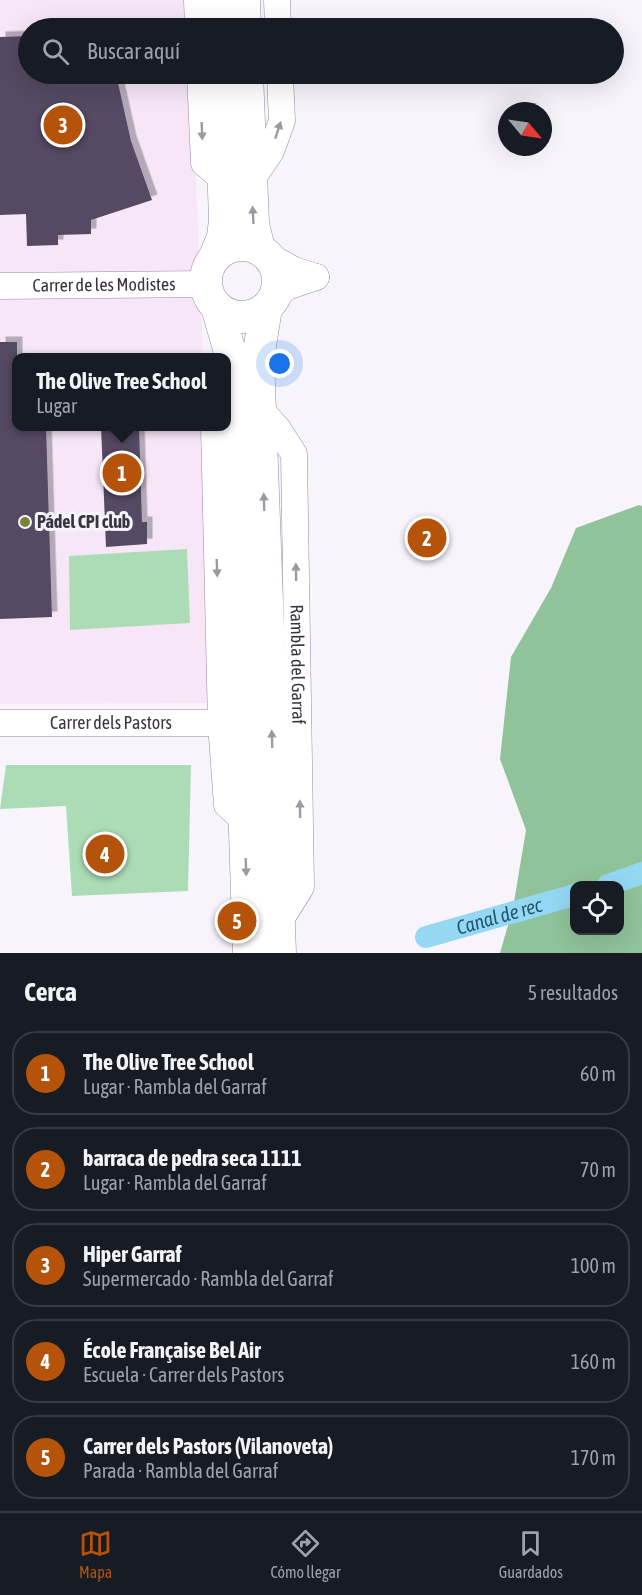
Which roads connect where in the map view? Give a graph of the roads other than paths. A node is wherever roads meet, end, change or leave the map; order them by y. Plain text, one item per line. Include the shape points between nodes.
1 (197, 0) edge
2 (217, 0) edge
3 (244, 0) edge
4 (278, 0) edge
5 (198, 18) edge
6 (218, 18) edge
7 (245, 18) edge
8 (278, 18) edge
9 (200, 84) edge
10 (222, 84) edge
11 (246, 84) edge
12 (280, 84) edge
13 (238, 180) junction
14 (264, 252) junction
15 (213, 283) junction
16 (0, 286) edge
17 (270, 303) junction
18 (231, 353) edge
19 (231, 354) edge
20 (233, 414) edge
21 (0, 723) edge
22 (221, 723) junction
23 (244, 820) junction
24 (279, 938) edge
25 (249, 953) edge

1 - 5 street
2 - 6 street
3 - 7 street
4 - 8 street
9 -> 13 street via 204,163
10 - 13 street
11 - 13 street
13 -> 12 street via 271,151 282,121
14 -> 13 street
13 - 15 street via 225,220
14 - 15 street via 243,245 231,247
14 - 17 street via 277,271 278,284
15 - 16 street, Carrer de les Modistes
15 - 17 street via 227,314 255,315
15 - 18 street, Rambla del Garraf
17 - 20 street, Rambla del Garraf via 258,358
19 - 20 street, Rambla del Garraf
20 -> 22 street, Rambla del Garraf
20 - 23 street, Rambla del Garraf
24 -> 20 street, Rambla del Garraf
21 - 22 street, Carrer dels Pastors
22 - 23 street, Rambla del Garraf via 227,805
23 -> 25 street, Rambla del Garraf

